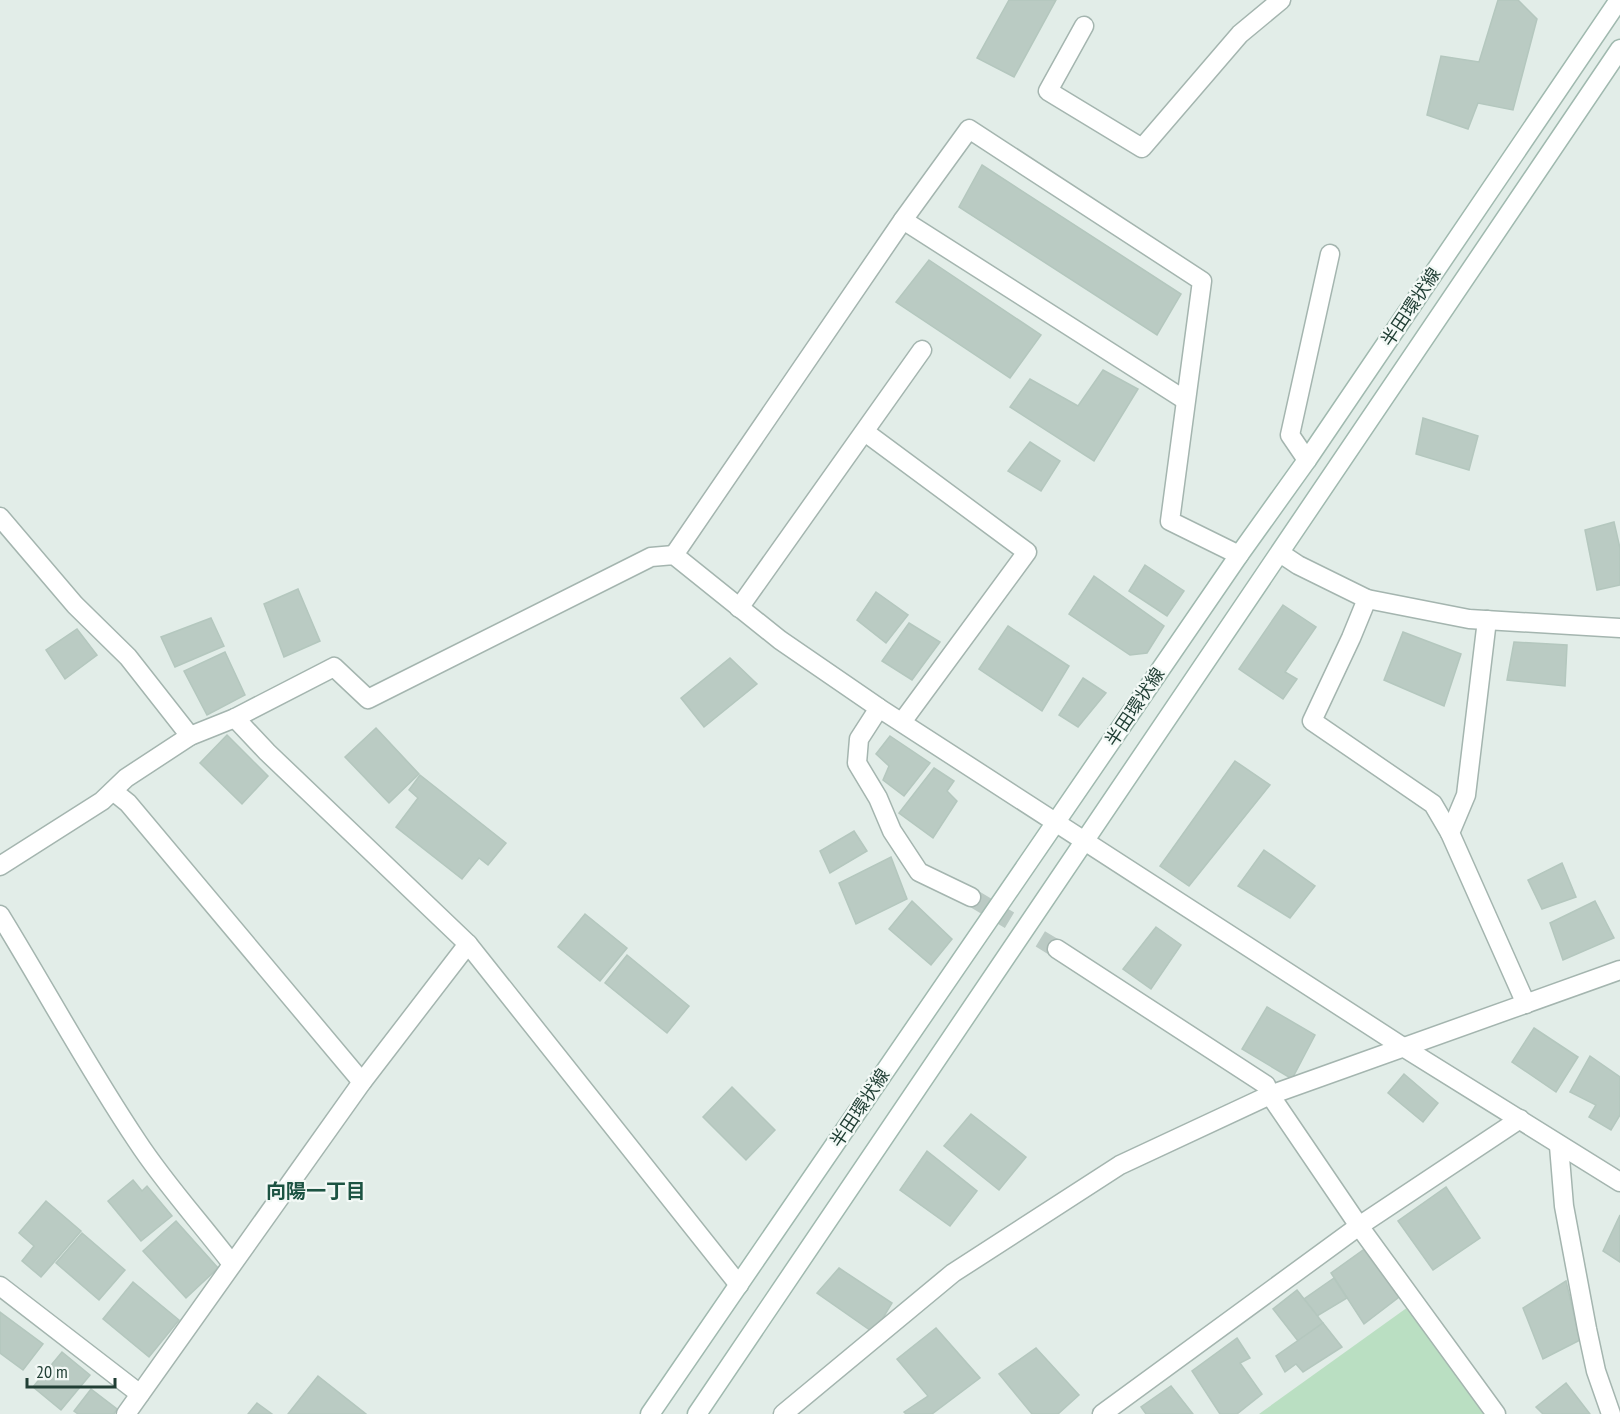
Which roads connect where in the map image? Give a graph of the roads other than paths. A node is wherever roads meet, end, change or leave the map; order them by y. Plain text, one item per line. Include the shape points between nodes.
1 (1281, 0) edge
2 (1619, 0) edge
3 (1084, 26) dead end
4 (1620, 49) edge
5 (903, 220) junction
6 (1330, 254) dead end
7 (922, 350) dead end
8 (1185, 400) junction
9 (865, 432) junction
10 (1307, 460) junction
11 (0, 518) edge
12 (1280, 553) junction
13 (674, 555) junction
14 (1239, 555) junction
15 (1367, 599) junction
16 (739, 608) junction
17 (1487, 620) junction
18 (1620, 628) edge
19 (879, 708) junction
20 (234, 718) junction
21 (902, 722) junction
22 (190, 736) junction
23 (113, 791) junction
24 (1056, 822) junction
25 (1450, 833) junction
26 (1084, 840) junction
27 (0, 866) edge
28 (971, 897) tunnel mouth
29 (0, 915) edge
30 (468, 944) junction
31 (1057, 949) tunnel mouth
32 (1620, 970) edge
33 (1526, 1004) junction
34 (1404, 1047) junction
35 (362, 1082) junction
36 (1270, 1095) junction
37 (1520, 1119) junction
38 (1559, 1146) junction
39 (1620, 1182) edge
40 (1359, 1226) junction
41 (232, 1264) junction
42 (739, 1284) junction
43 (0, 1286) edge
44 (140, 1394) junction
45 (126, 1414) edge
46 (650, 1414) edge
47 (697, 1414) edge
48 (783, 1414) edge
49 (1102, 1414) edge
50 (1496, 1414) edge
51 (1611, 1414) edge

1 - 3 street via 1240,34 1142,148 1048,91
2 - 10 street, 半田環状線
4 - 12 street, 半田環状線
5 - 8 street
5 - 8 street via 969,129 1202,280
5 - 13 street
6 - 10 street via 1290,435
7 - 9 street
8 - 14 street via 1170,521
9 - 16 street
9 - 21 street via 1027,552
10 - 14 street, 半田環状線
11 - 22 street via 75,605 128,657
12 - 15 street
12 - 26 street, 半田環状線
13 - 16 street
13 - 20 street via 651,557 369,699 334,667
14 - 24 street, 半田環状線
15 - 17 street
15 - 25 street via 1312,721 1433,804
16 - 19 street
17 - 18 street
17 - 25 street via 1466,795
19 - 21 street
19 - 28 street via 859,739 857,763 892,831 920,872
20 - 22 street
20 - 30 street
21 - 24 street
22 - 23 street via 126,778
23 - 27 street
23 - 35 street via 128,803
24 - 26 street
24 - 42 street, 半田環状線
25 - 33 street
26 - 34 street
26 - 47 street, 半田環状線
29 - 41 street via 138,1143
30 - 35 street
30 - 42 street
31 - 36 street via 1266,1084
32 - 33 street
33 - 34 street
34 - 36 street
34 - 37 street
35 - 41 street
36 - 40 street
36 - 48 street via 1120,1165 953,1273
37 - 38 street
37 - 40 street
38 - 39 street
38 - 51 street via 1564,1206 1587,1329
40 - 49 street
40 - 50 street
41 - 44 street
42 - 46 street, 半田環状線
43 - 44 street
44 - 45 street

